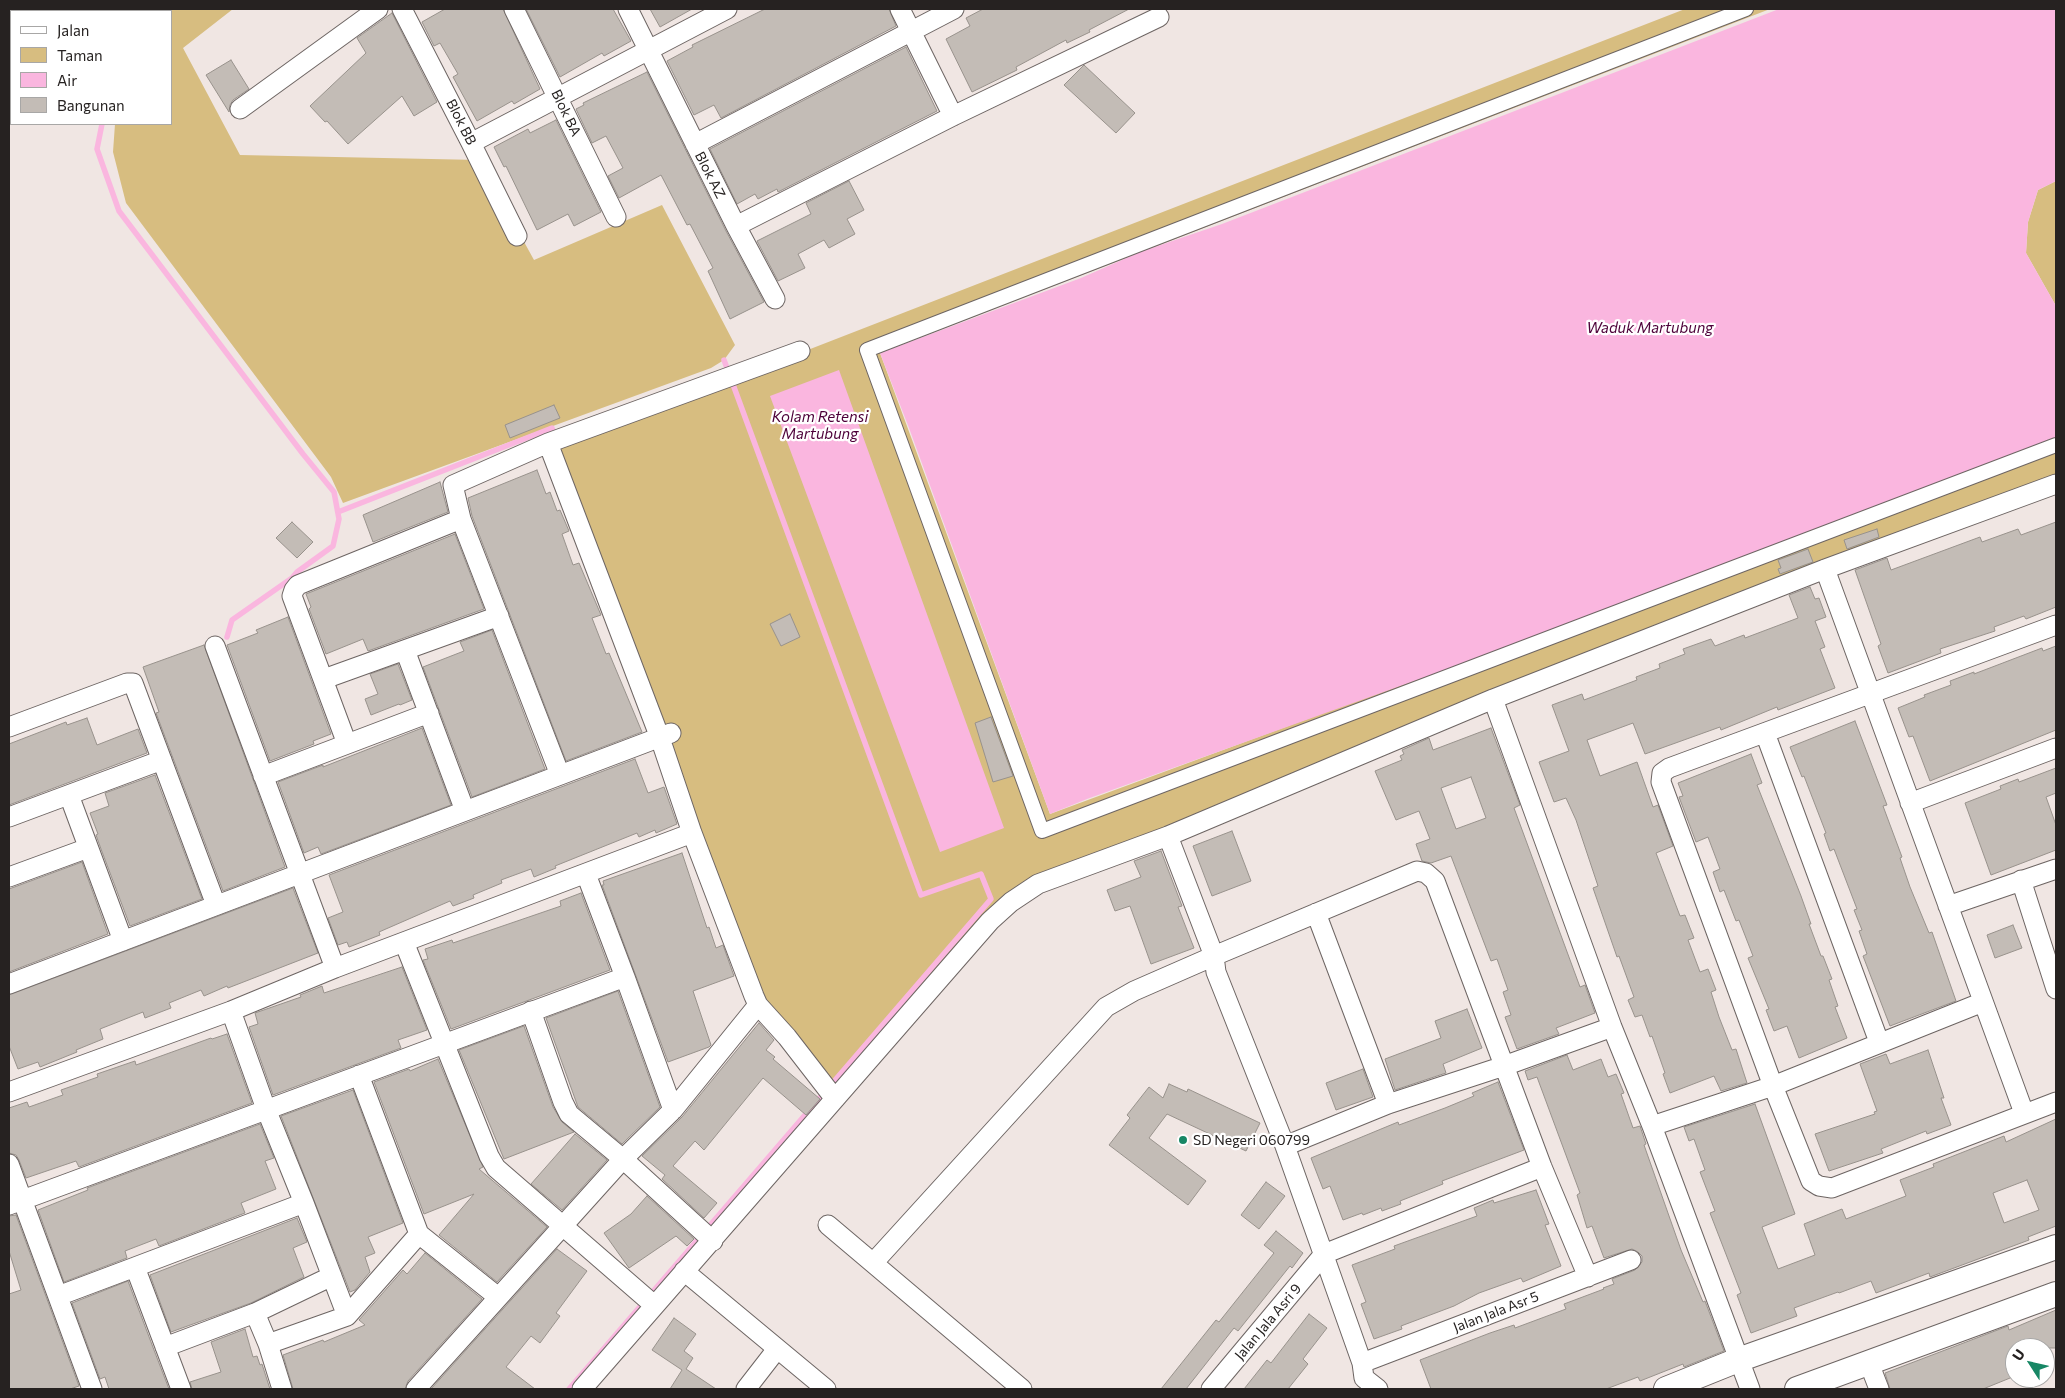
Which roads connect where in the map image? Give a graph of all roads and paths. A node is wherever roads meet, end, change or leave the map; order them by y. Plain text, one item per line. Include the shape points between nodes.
1 (378, 9) edge
2 (402, 9) edge
3 (514, 9) edge
4 (628, 9) edge
5 (727, 9) edge
6 (900, 9) edge
7 (954, 9) edge
8 (1746, 9) edge
9 (1159, 16) dead end
10 (912, 31) junction
11 (648, 50) junction
12 (558, 97) junction
13 (240, 110) dead end
14 (953, 116) junction
15 (471, 142) junction
16 (695, 144) junction
17 (616, 217) dead end
18 (736, 226) junction
19 (517, 236) dead end
20 (775, 299) dead end
21 (800, 351) dead end
22 (553, 441) junction
23 (2056, 445) edge
24 (2056, 484) edge
25 (461, 518) junction
26 (1825, 569) junction
27 (499, 616) junction
28 (2056, 625) edge
29 (215, 646) dead end
30 (406, 650) junction
31 (324, 679) junction
32 (1870, 694) junction
33 (1493, 699) junction
34 (429, 713) junction
35 (9, 727) edge
36 (1765, 733) junction
37 (664, 736) junction
38 (347, 744) junction
39 (2056, 748) edge
40 (162, 760) junction
41 (560, 775) junction
42 (263, 776) junction
43 (69, 795) junction
44 (1910, 804) junction
45 (465, 811) junction
46 (9, 817) edge
47 (692, 834) junction
48 (1168, 836) junction
49 (88, 848) junction
50 (2056, 869) edge
51 (300, 874) junction
52 (586, 874) junction
53 (9, 877) edge
54 (2021, 880) junction
55 (216, 905) junction
56 (1948, 906) junction
57 (1316, 913) junction
58 (123, 941) junction
59 (404, 942) junction
60 (1214, 956) junction
61 (335, 968) junction
62 (625, 976) junction
63 (9, 984) edge
64 (2056, 989) edge
65 (1983, 1002) junction
66 (758, 1005) junction
67 (232, 1011) junction
68 (531, 1011) junction
69 (1612, 1027) junction
70 (1879, 1042) junction
71 (444, 1043) junction
72 (1504, 1066) junction
73 (359, 1075) junction
74 (1773, 1086) junction
75 (9, 1092) edge
76 (830, 1092) junction
77 (2056, 1102) edge
78 (1388, 1104) junction
79 (266, 1110) junction
80 (673, 1110) junction
81 (2024, 1113) junction
82 (1652, 1126) junction
83 (1285, 1146) junction
84 (623, 1159) junction
85 (9, 1164) edge
86 (1542, 1167) junction
87 (16, 1202) edge
88 (304, 1203) junction
89 (828, 1225) dead end
90 (562, 1226) junction
91 (419, 1234) junction
92 (707, 1235) junction
93 (2056, 1247) edge
94 (1324, 1254) junction
95 (1631, 1260) dead end
96 (874, 1262) junction
97 (135, 1267) junction
98 (684, 1271) junction
99 (332, 1276) junction
100 (1588, 1277) junction
101 (2056, 1294) edge
102 (58, 1296) junction
103 (498, 1297) junction
104 (649, 1301) junction
105 (255, 1314) junction
106 (347, 1316) junction
107 (268, 1344) junction
108 (165, 1347) junction
109 (777, 1350) junction
110 (1738, 1360) junction
111 (1869, 1363) junction
112 (1365, 1380) edge
113 (92, 1389) edge
114 (181, 1389) edge
115 (282, 1389) edge
116 (416, 1389) edge
117 (582, 1389) edge
118 (746, 1389) edge
119 (826, 1389) edge
120 (1022, 1389) edge
121 (1211, 1389) edge
122 (1666, 1389) edge
123 (1750, 1389) edge
124 (1797, 1389) edge
125 (1879, 1389) edge

1 - 13 street
2 - 15 street, Blok BB
3 - 12 street, Blok BA
4 - 11 street, Blok AZ
5 - 11 street
6 - 10 street
7 - 10 street
8 - 23 street via 867,350 1042,831
9 - 14 street
10 - 14 street
10 - 16 street
11 - 12 street
11 - 16 street, Blok AZ
12 - 15 street
12 - 17 street, Blok BA
14 - 18 street
15 - 19 street, Blok BB
16 - 18 street, Blok AZ
18 - 20 street, Blok AZ
21 - 22 street
22 - 25 street via 455,483 453,488
22 - 37 street
24 - 26 street
25 - 27 street
25 - 31 street via 298,585 292,596
26 - 32 street
26 - 33 street
27 - 30 street
27 - 41 street
28 - 32 street
29 - 42 street
30 - 31 street
30 - 34 street
31 - 38 street
32 - 36 street
32 - 44 street
33 - 48 street
33 - 69 street
34 - 38 street
34 - 45 street
35 - 40 street via 133,683
36 - 70 street
36 - 74 street via 1669,768 1662,773 1661,782
37 - 41 street
37 - 47 street
38 - 42 street
39 - 44 street
40 - 43 street
40 - 55 street
41 - 45 street
42 - 51 street
43 - 46 street
43 - 49 street
44 - 56 street
45 - 51 street
47 - 52 street
47 - 66 street
48 - 60 street
48 - 76 street via 1038,884 1012,902 990,921
49 - 53 street
49 - 58 street
50 - 54 street
51 - 55 street
51 - 61 street
52 - 59 street
52 - 62 street
54 - 56 street
54 - 64 street
55 - 58 street
56 - 65 street
57 - 60 street
57 - 72 street via 1416,871 1426,872 1434,881
57 - 78 street
58 - 63 street
59 - 61 street
59 - 71 street
60 - 83 street via 1216,972
60 - 96 street via 1134,991 1106,1007
61 - 67 street
62 - 68 street
62 - 80 street
65 - 70 street
65 - 81 street
66 - 76 street
66 - 80 street
67 - 75 street
67 - 79 street
68 - 71 street
68 - 84 street via 570,1114
69 - 72 street
69 - 82 street
70 - 74 street
71 - 73 street
71 - 90 street via 496,1168
72 - 78 street
72 - 86 street
73 - 79 street
73 - 91 street
74 - 81 street via 1811,1181 1832,1188
74 - 82 street
76 - 92 street
77 - 81 street
78 - 83 street
79 - 87 street
79 - 88 street
80 - 84 street
82 - 110 street
83 - 94 street
84 - 90 street
84 - 92 street
85 - 87 street
86 - 94 street
86 - 100 street
87 - 102 street
88 - 97 street
88 - 99 street
89 - 96 street
90 - 103 street
90 - 104 street
91 - 103 street
91 - 106 street
92 - 98 street
93 - 110 street
94 - 112 street
94 - 121 street, Jalan Jala Asri 9
95 - 100 street, Jalan Jala Asr 5
96 - 120 street
97 - 102 street
97 - 108 street
98 - 104 street
98 - 109 street
99 - 105 street
99 - 106 street
100 - 112 street, Jalan Jala Asr 5
101 - 111 street
102 - 113 street
103 - 116 street
104 - 117 street
105 - 107 street
105 - 108 street
106 - 107 street
107 - 115 street
108 - 114 street
109 - 118 street
109 - 119 street
110 - 122 street
110 - 123 street
111 - 124 street
111 - 125 street

